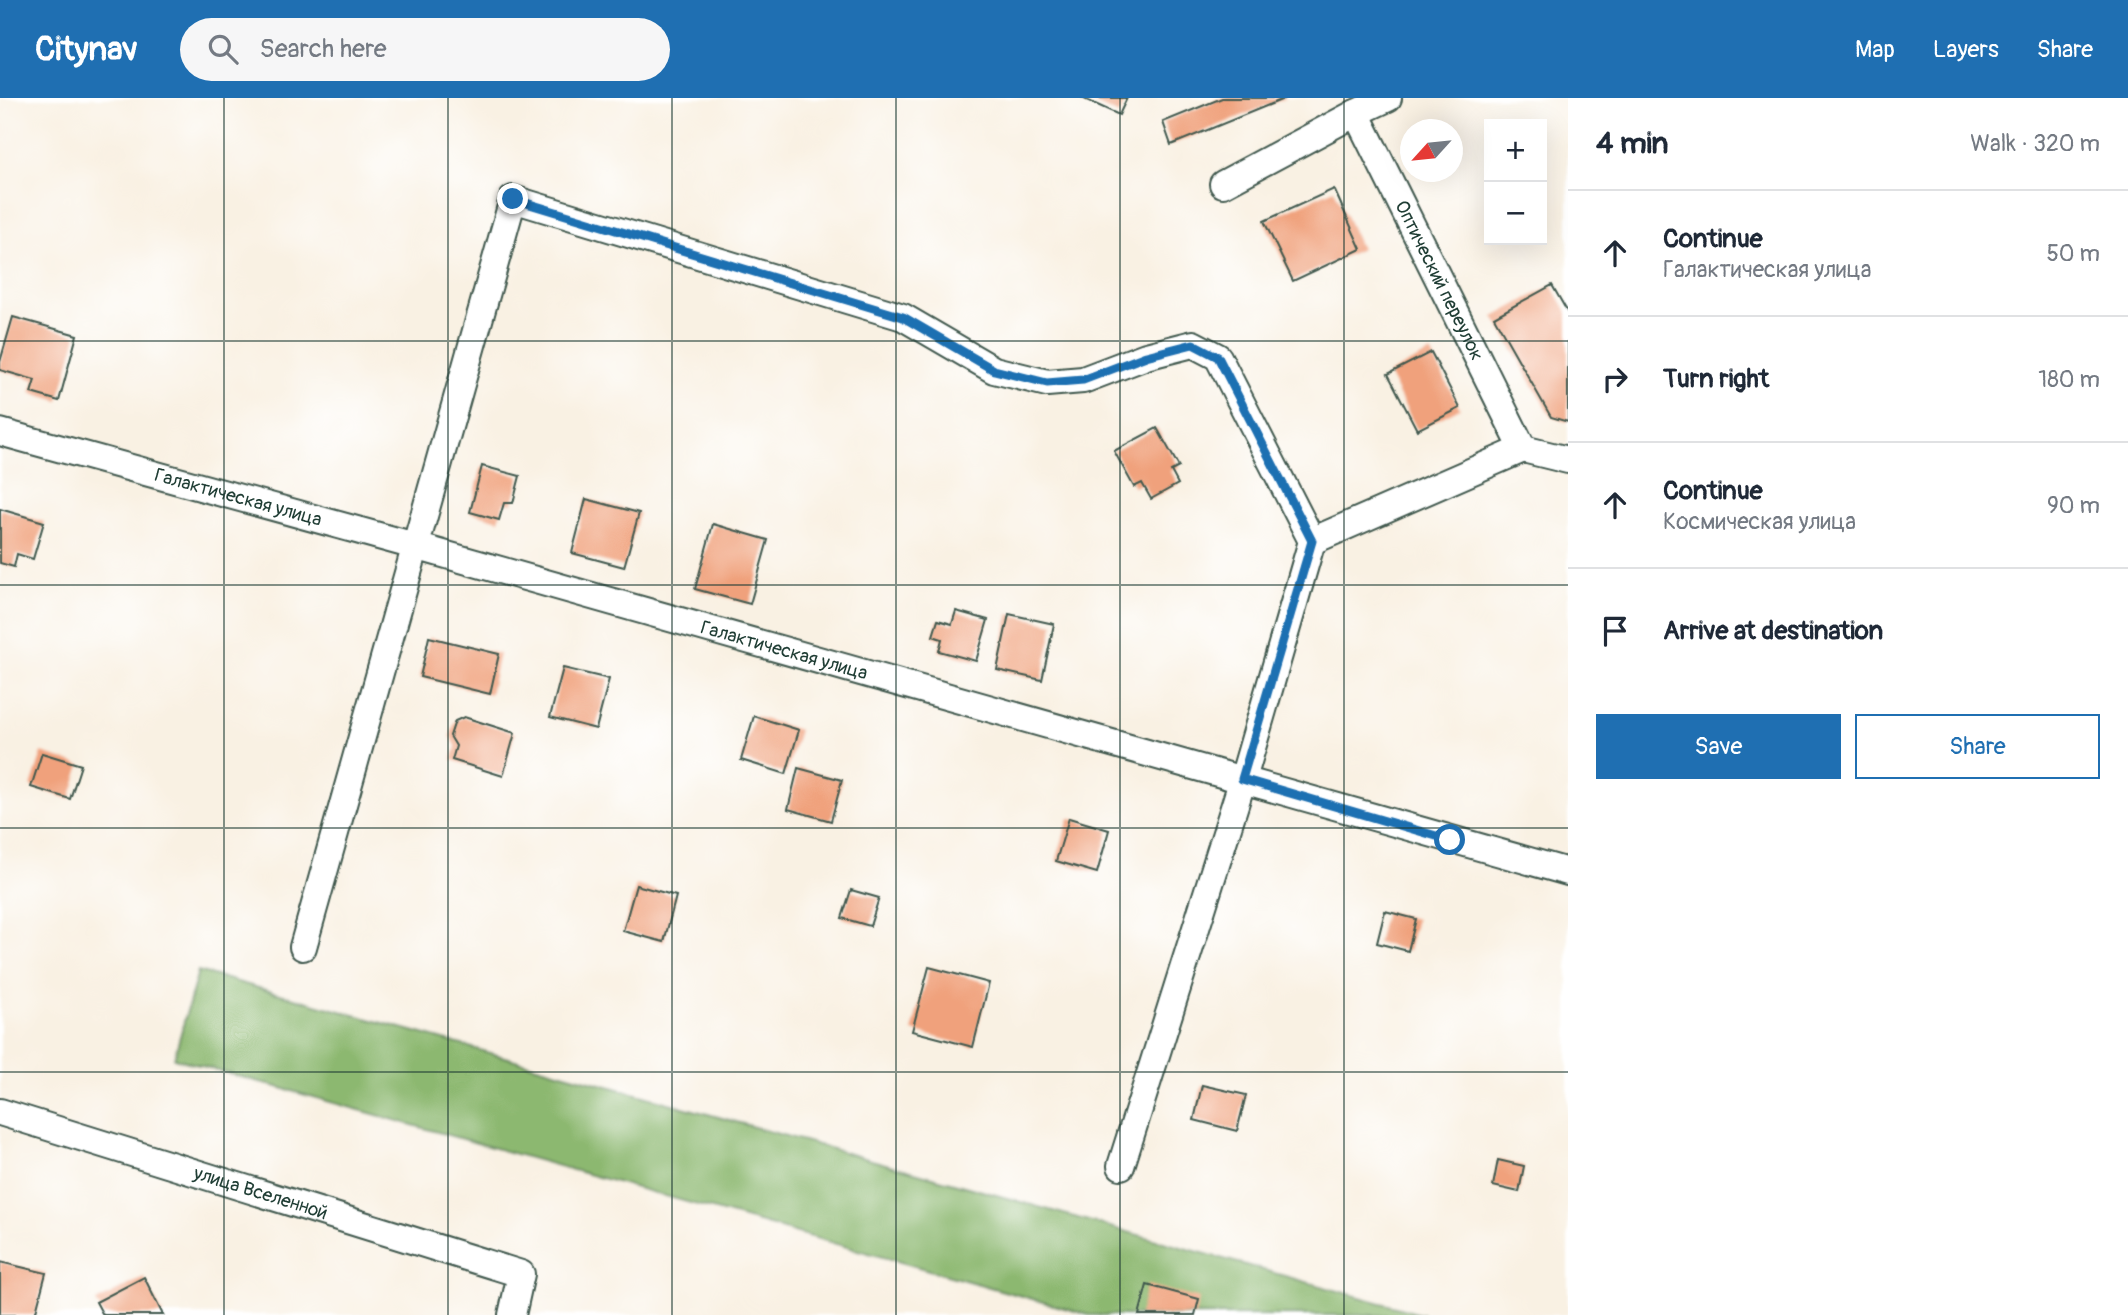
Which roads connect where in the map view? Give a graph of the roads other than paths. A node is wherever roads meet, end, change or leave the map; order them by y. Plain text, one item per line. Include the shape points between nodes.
1 (1388, 98) edge
2 (1356, 113) junction
3 (1223, 184) dead end
4 (0, 432) edge
5 (1523, 449) junction
6 (1568, 460) edge
7 (1312, 541) junction
8 (415, 546) junction
9 (1242, 779) junction
10 (1568, 872) edge
11 (303, 947) dead end
12 (0, 1112) edge
13 (1121, 1166) dead end
14 (512, 1315) edge

1 - 2 street
2 - 3 street
2 - 5 street, Оптический переулок
4 - 8 street, Галактическая улица
5 - 6 street
5 - 7 street
7 - 8 street via 1218,357 1193,344 1083,380 1047,383 994,370 903,317 513,199
7 - 9 street
8 - 9 street, Галактическая улица
8 - 11 street
9 - 10 street, Галактическая улица
9 - 13 street
12 - 14 street, улица Вселенной via 521,1274

